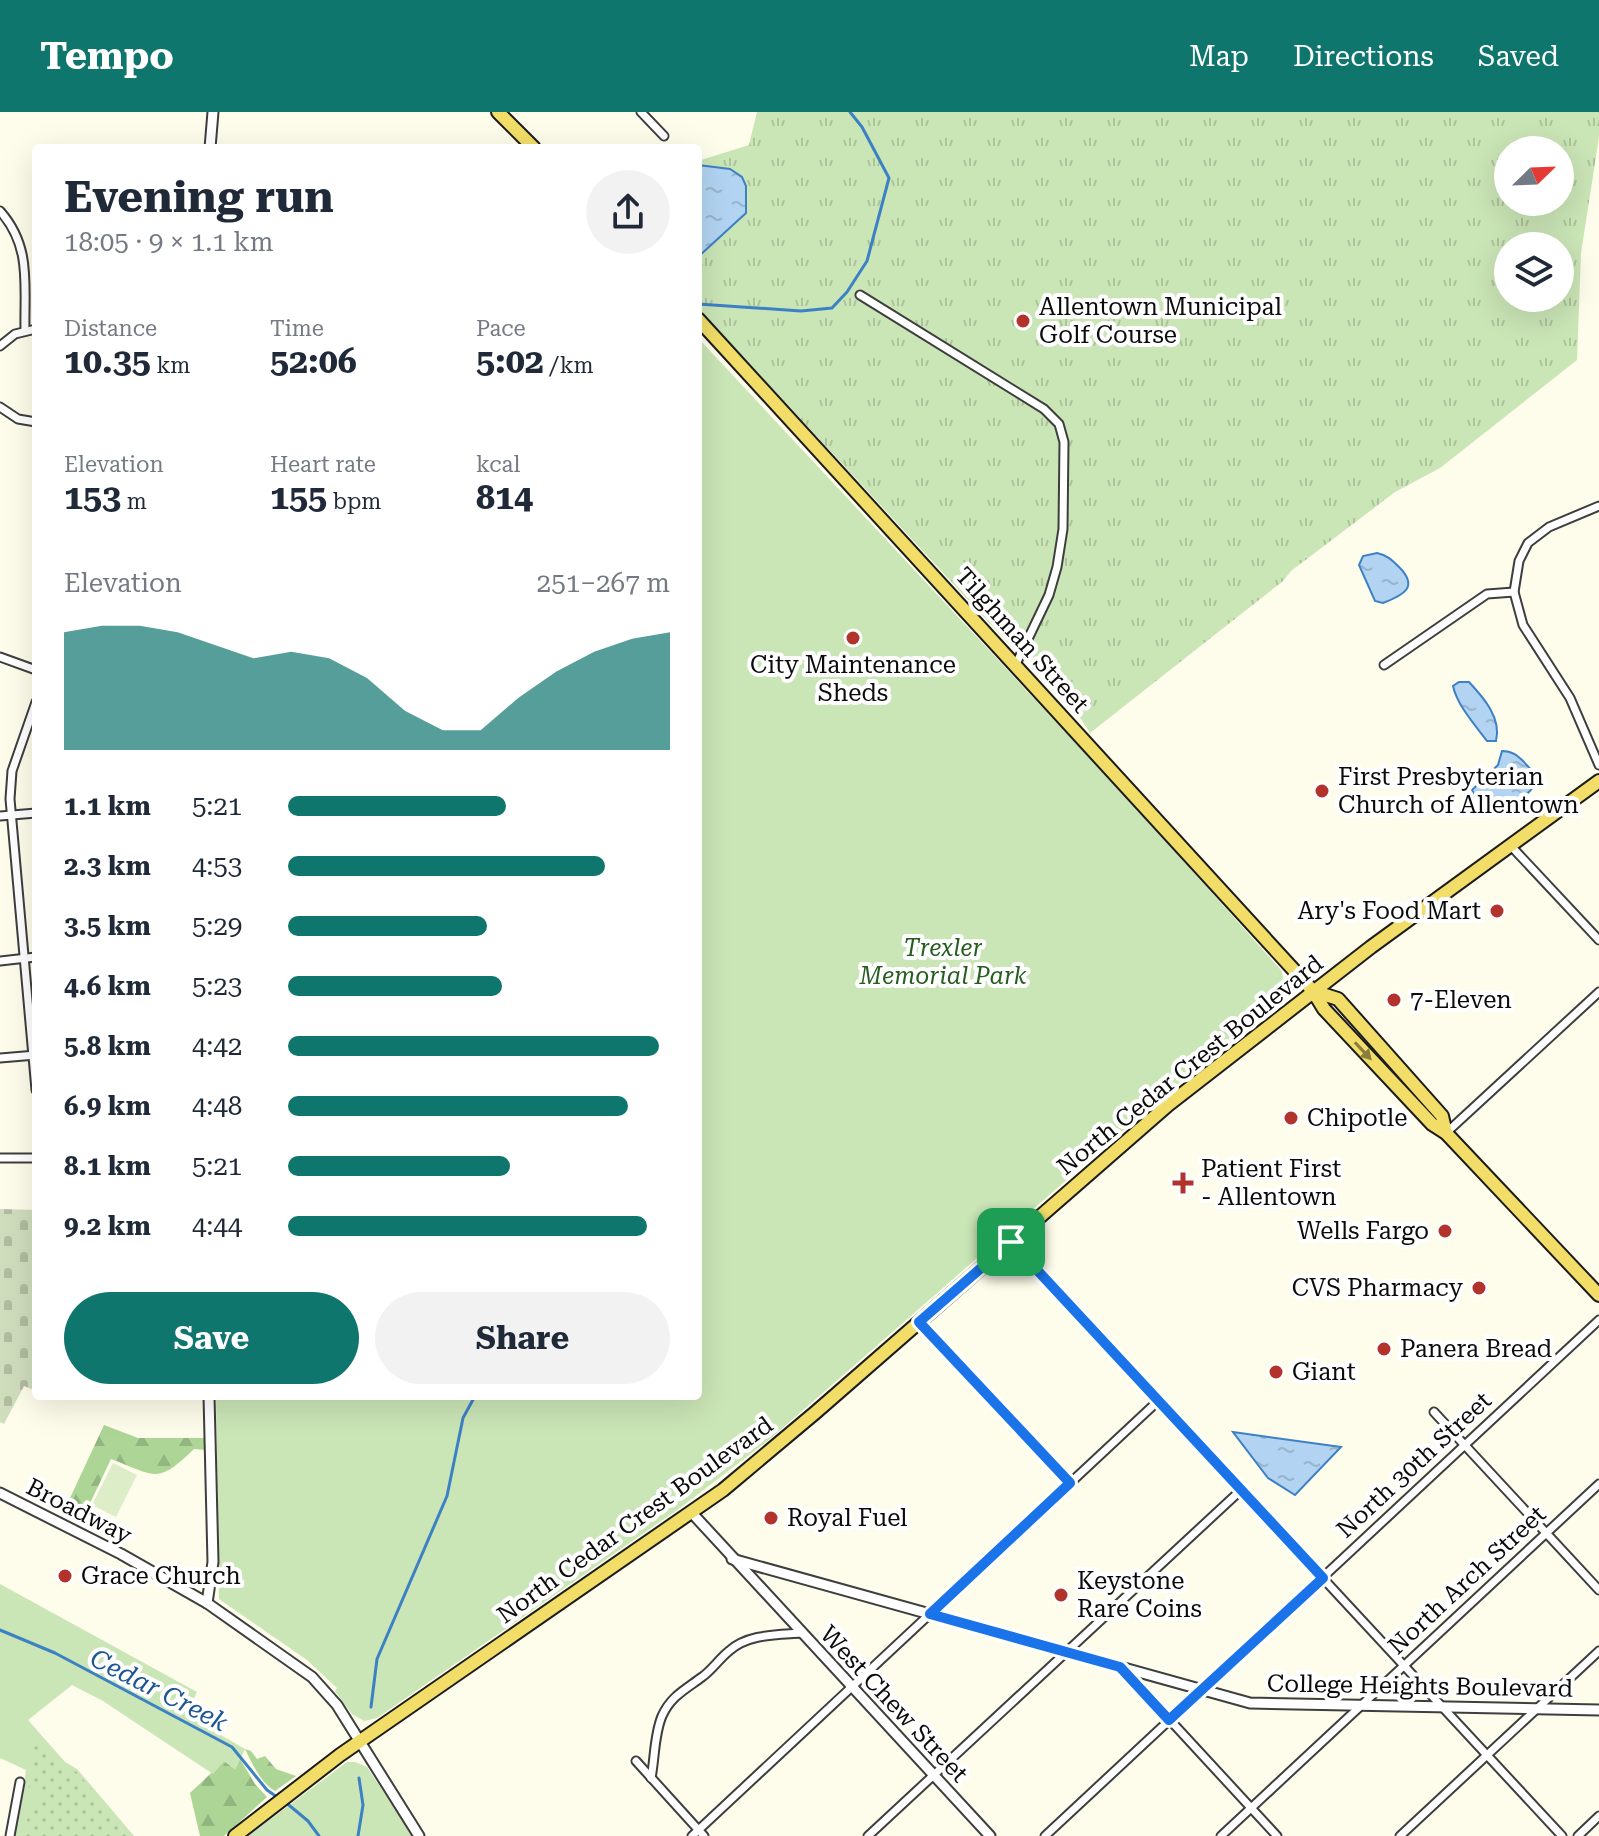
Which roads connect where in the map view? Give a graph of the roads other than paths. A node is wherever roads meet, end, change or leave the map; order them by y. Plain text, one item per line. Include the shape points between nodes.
1 (213, 112) edge
2 (498, 112) edge
3 (641, 112) edge
4 (664, 136) dead end
5 (210, 144) edge
6 (530, 144) edge
7 (0, 211) edge
8 (24, 256) junction
9 (32, 256) edge
10 (32, 266) edge
11 (25, 267) junction
12 (860, 295) dead end
13 (702, 324) edge
14 (32, 330) edge
15 (25, 331) junction
16 (0, 346) edge
17 (0, 407) edge
18 (32, 421) edge
19 (1599, 506) edge
20 (1514, 592) junction
21 (0, 657) edge
22 (1384, 665) dead end
23 (1015, 666) junction
24 (32, 669) edge
25 (32, 714) edge
26 (1599, 765) edge
27 (1599, 781) edge
28 (32, 813) edge
29 (12, 815) junction
30 (0, 816) edge
31 (1510, 845) junction
32 (1599, 940) edge
33 (32, 958) edge
34 (24, 959) junction
35 (0, 961) edge
36 (1313, 991) junction
37 (1599, 992) edge
38 (32, 1036) edge
39 (32, 1055) edge
40 (0, 1058) edge
41 (1446, 1133) junction
42 (0, 1158) edge
43 (32, 1158) edge
44 (1011, 1242) junction
45 (1599, 1295) edge
46 (1599, 1320) edge
47 (919, 1322) junction
48 (209, 1400) edge
49 (1158, 1401) junction
50 (1434, 1412) dead end
51 (1465, 1446) junction
52 (1070, 1483) junction
53 (1599, 1484) edge
54 (1241, 1490) junction
55 (0, 1493) edge
56 (691, 1512) junction
57 (1546, 1533) junction
58 (732, 1559) junction
59 (765, 1569) junction
60 (1323, 1578) junction
61 (1599, 1590) edge
62 (769, 1598) junction
63 (207, 1603) junction
64 (930, 1614) junction
65 (801, 1633) junction
66 (1599, 1651) edge
67 (1066, 1652) junction
68 (1404, 1666) junction
69 (1120, 1667) junction
70 (852, 1688) junction
71 (1202, 1690) junction
72 (1362, 1705) junction
73 (1443, 1707) junction
74 (1538, 1708) junction
75 (1599, 1710) edge
76 (1169, 1720) junction
77 (360, 1741) junction
78 (1487, 1755) junction
79 (636, 1761) dead end
80 (933, 1775) junction
81 (651, 1778) junction
82 (20, 1782) dead end
83 (1251, 1808) junction
84 (1599, 1816) edge
85 (698, 1834) edge
86 (10, 1836) edge
87 (235, 1836) edge
88 (419, 1836) edge
89 (868, 1836) edge
90 (990, 1836) edge
91 (1045, 1836) edge
92 (1221, 1836) edge
93 (1277, 1836) edge
94 (1400, 1836) edge
95 (1562, 1836) edge
96 (1578, 1836) edge

1 - 5 street
2 - 6 main road
3 - 4 street
7 - 8 street via 16,232
8 - 9 street
8 - 11 street
10 - 11 street
11 - 15 street
12 - 23 street via 1044,409 1059,424 1065,490 1057,567
13 - 23 main road, Tilghman Street
14 - 15 street
15 - 16 street
17 - 18 street
19 - 20 street via 1549,527 1528,543
20 - 22 street via 1487,594
20 - 26 street via 1523,625 1570,698
21 - 24 street
23 - 36 main road, Tilghman Street
25 - 29 street via 12,771
27 - 31 main road, North Cedar Crest Boulevard
28 - 29 street
29 - 30 street
29 - 34 street
31 - 32 street
31 - 36 main road, North Cedar Crest Boulevard
33 - 34 street
34 - 35 street
34 - 38 street
36 - 41 main road, Tilghman Street via 1371,1060
36 - 44 main road, North Cedar Crest Boulevard via 1168,1105
37 - 41 street
39 - 40 street
41 - 45 main road, Tilghman Street
42 - 43 street
44 - 47 main road, North Cedar Crest Boulevard
44 - 49 street
46 - 51 street, North 30th Street
47 - 52 street
47 - 56 main road, North Cedar Crest Boulevard via 782,1442
48 - 63 street via 213,1562
49 - 52 street
49 - 54 street
50 - 51 street
51 - 57 street
51 - 60 street, North 30th Street
52 - 64 street
53 - 57 street, North Arch Street
54 - 60 street
54 - 67 street
55 - 63 street, Broadway
56 - 58 street, West Chew Street
56 - 77 main road, North Cedar Crest Boulevard
57 - 61 street
57 - 68 street, North Arch Street
58 - 59 street, College Heights Boulevard
58 - 62 street, West Chew Street
59 - 62 street
59 - 64 street, College Heights Boulevard
60 - 68 street
60 - 71 street, North 30th Street
62 - 65 street, West Chew Street
63 - 77 street, Broadway via 312,1677
64 - 67 street, College Heights Boulevard
64 - 70 street
65 - 70 street, West Chew Street
65 - 81 street via 742,1642 680,1692 657,1731
66 - 74 street
67 - 69 street, College Heights Boulevard
67 - 80 street
68 - 72 street, North Arch Street
68 - 73 street
69 - 71 street, College Heights Boulevard
69 - 76 street
70 - 80 street, West Chew Street
70 - 85 street
71 - 72 street, College Heights Boulevard via 1250,1703
71 - 76 street, North 30th Street
72 - 73 street, College Heights Boulevard
72 - 83 street, North Arch Street
73 - 74 street, College Heights Boulevard
73 - 78 street
74 - 75 street, College Heights Boulevard
74 - 78 street
76 - 83 street
76 - 91 street, North 30th Street
77 - 87 main road, North Cedar Crest Boulevard
77 - 88 street, Broadway
78 - 94 street
78 - 95 street
79 - 81 street
80 - 89 street
80 - 90 street, West Chew Street
81 - 85 street
82 - 86 street
83 - 92 street, North Arch Street
83 - 93 street
84 - 96 street

